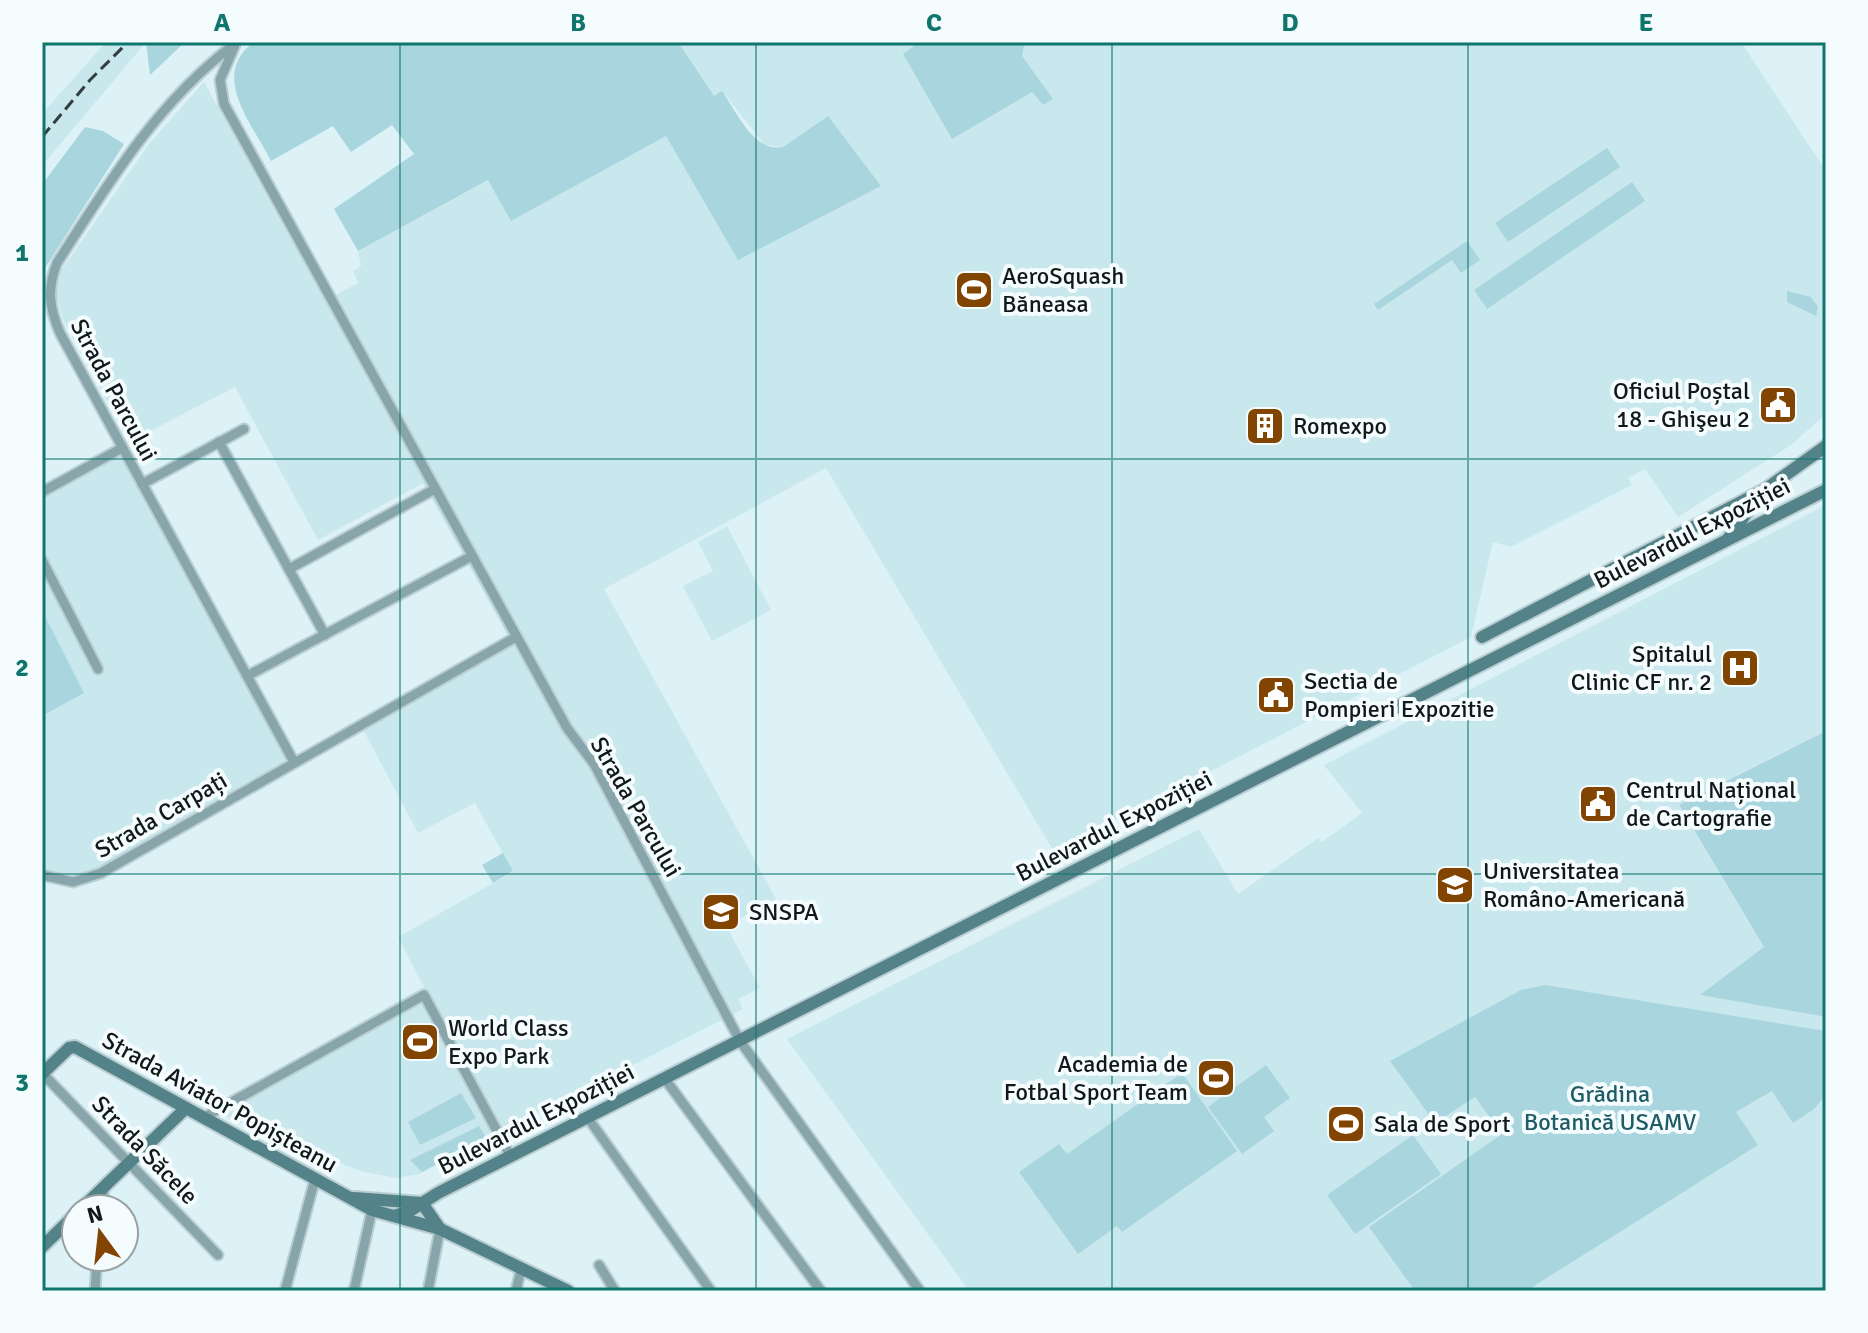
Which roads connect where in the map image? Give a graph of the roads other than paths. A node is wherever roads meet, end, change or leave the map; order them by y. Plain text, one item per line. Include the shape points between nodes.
1 (236, 43) edge
2 (46, 307) edge
3 (244, 429) dead end
4 (219, 442) junction
5 (1826, 446) edge
6 (122, 448) junction
7 (142, 484) junction
8 (435, 489) junction
9 (1766, 489) junction
10 (1826, 490) edge
11 (42, 492) edge
12 (1728, 539) junction
13 (472, 556) junction
14 (42, 560) edge
15 (289, 569) junction
16 (325, 635) junction
17 (516, 637) junction
18 (1482, 637) dead end
19 (98, 669) dead end
20 (247, 676) junction
21 (294, 762) junction
22 (42, 875) edge
23 (740, 1041) junction
24 (42, 1074) edge
25 (665, 1079) junction
26 (186, 1108) junction
27 (203, 1118) junction
28 (588, 1118) junction
29 (511, 1157) junction
30 (129, 1163) junction
31 (315, 1179) junction
32 (105, 1186) junction
33 (98, 1193) edge
34 (103, 1193) edge
35 (348, 1198) junction
36 (422, 1203) junction
37 (372, 1210) junction
38 (394, 1216) junction
39 (421, 1225) junction
40 (440, 1229) junction
41 (60, 1230) edge
42 (42, 1247) edge
43 (218, 1255) dead end
44 (599, 1265) dead end
45 (521, 1269) junction
46 (285, 1291) edge
47 (354, 1291) edge
48 (428, 1291) edge
49 (516, 1291) edge
50 (568, 1291) edge
51 (615, 1291) edge
52 (711, 1291) edge
53 (821, 1291) edge
54 (920, 1291) edge

1 - 2 street, Strada Parcului via 197,75 134,144 57,263
1 - 8 street, Strada Parcului via 220,80 224,104
2 - 6 street, Strada Parcului
3 - 4 street, Strada Parcului
4 - 7 street, Strada Parcului
4 - 15 street
5 - 9 street, Bulevardul Expoziției
6 - 7 street, Strada Parcului
6 - 11 street
7 - 20 street, Strada Parcului
8 - 13 street, Strada Parcului
8 - 15 street
9 - 12 street
9 - 18 street, Bulevardul Expoziției
10 - 12 street, Bulevardul Expoziției
12 - 23 street, Bulevardul Expoziției
13 - 16 street
13 - 17 street, Strada Parcului
14 - 19 street
15 - 16 street
16 - 20 street
17 - 21 street
17 - 23 street, Strada Parcului via 567,728 594,764
20 - 21 street, Strada Parcului
21 - 22 street, Strada Carpați via 91,878 65,881
23 - 25 street, Bulevardul Expoziției
23 - 54 street, Strada Parcului
24 - 26 street, Strada Aviator Popișteanu via 69,1048 78,1049
24 - 30 street, Strada Săcele
25 - 28 street, Bulevardul Expoziției
25 - 53 street
26 - 27 street, Strada Aviator Popișteanu
26 - 30 street
27 - 29 street via 424,995
27 - 31 street, Strada Aviator Popișteanu
28 - 29 street, Bulevardul Expoziției
28 - 52 street
29 - 36 street, Bulevardul Expoziției
30 - 32 street
30 - 43 street, Strada Săcele
31 - 35 street, Strada Aviator Popișteanu
31 - 46 street
32 - 33 street
32 - 34 street
35 - 36 street, Strada Aviator Popișteanu
35 - 37 street, Strada Aviator Popișteanu
36 - 38 street, Bulevardul Expoziției
36 - 39 street, Bulevardul Expoziției
36 - 40 street, Strada Aviator Popișteanu
37 - 38 street, Strada Aviator Popișteanu
37 - 47 street
38 - 39 street, Strada Aviator Popișteanu
39 - 40 street, Strada Aviator Popișteanu
40 - 45 street, Strada Aviator Popișteanu
40 - 48 street
41 - 42 street
44 - 51 street
45 - 49 street
45 - 50 street, Strada Aviator Popișteanu

